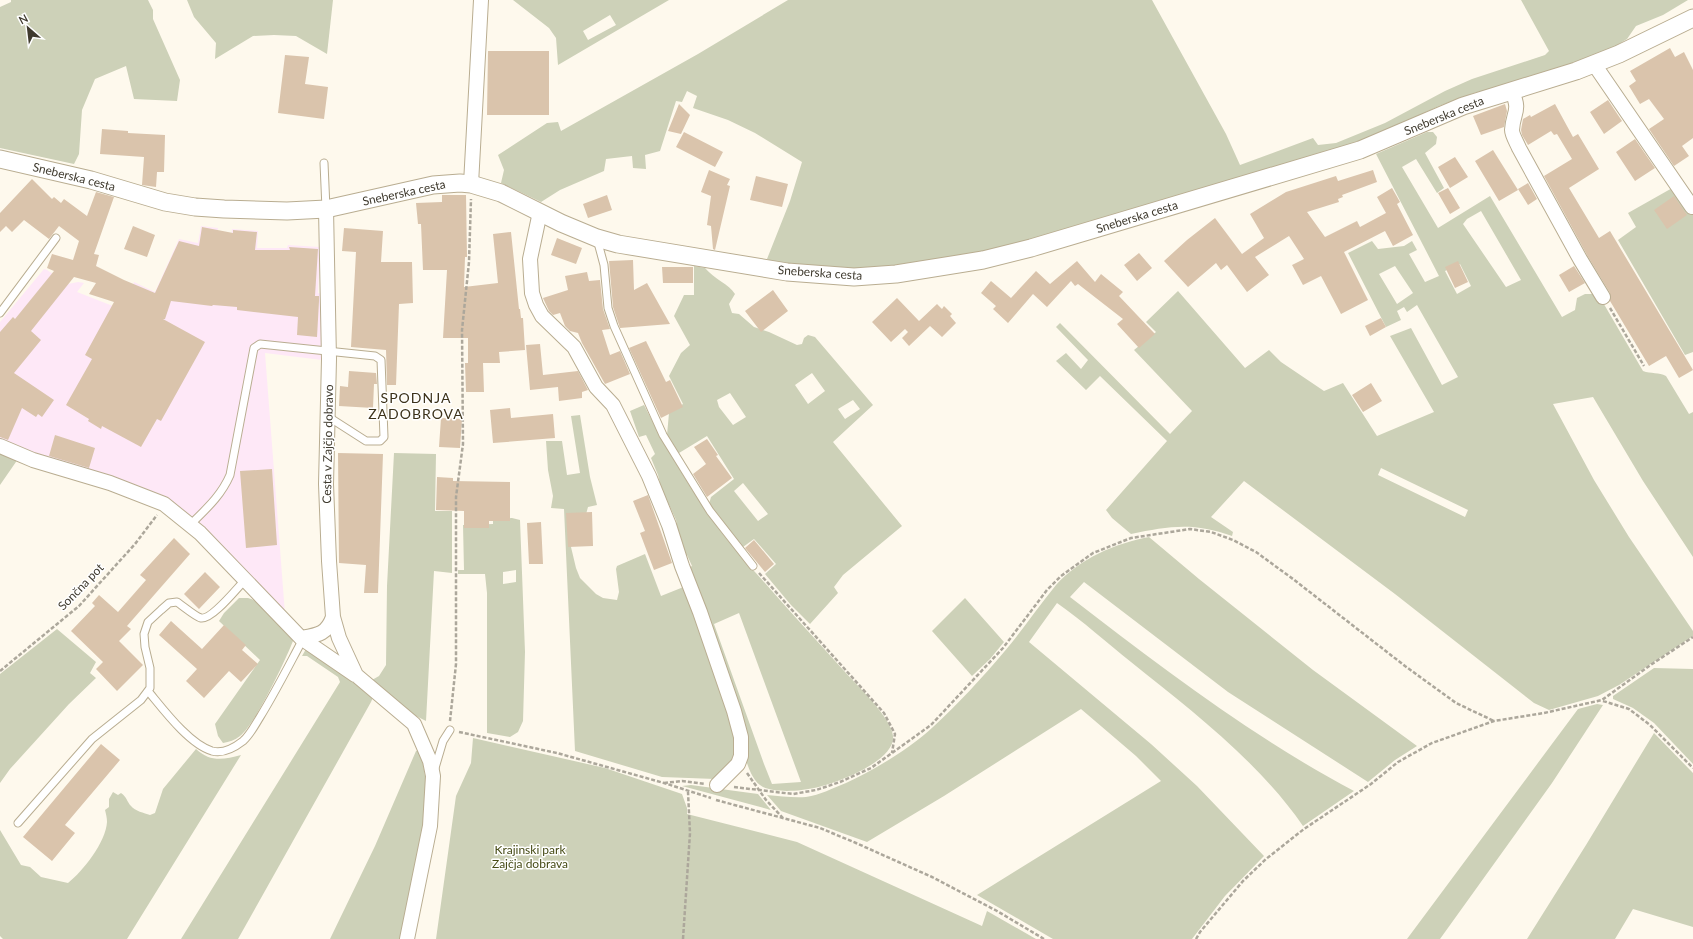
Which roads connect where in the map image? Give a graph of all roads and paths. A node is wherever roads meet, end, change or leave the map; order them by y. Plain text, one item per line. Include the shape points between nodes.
1 (481, 0) edge
2 (1693, 18) edge
3 (1594, 64) junction
4 (1512, 92) junction
5 (0, 159) edge
6 (324, 163) dead end
7 (471, 184) junction
8 (1692, 207) dead end
9 (326, 209) junction
10 (540, 212) junction
11 (56, 238) dead end
12 (597, 238) junction
13 (1603, 297) joint
14 (0, 313) edge
15 (329, 352) junction
16 (1644, 366) dead end
17 (327, 416) junction
18 (0, 446) edge
19 (164, 504) junction
20 (190, 525) junction
21 (753, 566) joint
22 (246, 580) junction
23 (333, 617) junction
24 (1693, 637) edge
25 (302, 639) junction
26 (0, 671) edge
27 (356, 675) junction
28 (148, 691) junction
29 (1602, 700) junction
30 (1494, 721) junction
31 (450, 730) junction
32 (892, 754) junction
33 (1693, 768) edge
34 (433, 776) junction
35 (664, 783) junction
36 (717, 785) junction
37 (759, 790) junction
38 (688, 792) junction
39 (784, 819) junction
40 (18, 823) dead end
41 (408, 939) edge
42 (683, 939) edge
43 (1044, 939) edge
44 (1196, 939) edge

1 - 7 street
2 - 3 street, Sneberska cesta
3 - 4 street, Sneberska cesta
3 - 8 street
4 - 12 street, Sneberska cesta via 1463,106 1383,141 1334,158 1083,233 983,260 896,274 834,277 787,272 639,248
4 - 13 street via 1517,108 1512,131 1519,148
5 - 9 street, Sneberska cesta via 182,205 287,211
6 - 9 lane
7 - 9 street, Sneberska cesta via 450,183 423,187
7 - 10 street, Sneberska cesta via 501,193
7 - 31 path via 469,262 462,330 463,444 456,498 456,664
9 - 15 street, Cesta v Zajčjo dobravo
10 - 12 street, Sneberska cesta
10 - 36 street via 530,260 532,292 536,305 542,316 574,347 596,386 613,405 649,476 669,525 734,711 741,737 741,756 738,764
11 - 14 lane
12 - 21 lane via 604,265 608,308 614,326 663,436 710,511
13 - 16 path
15 - 17 street, Cesta v Zajčjo dobravo
15 - 17 lane via 375,356 381,360 384,437 380,441 366,441
15 - 20 lane via 271,344 260,344 254,348 230,475 218,497
17 - 23 street, Cesta v Zajčjo dobravo via 328,553
18 - 19 street, Cesta v Zajčjo dobravo via 33,460 110,483
19 - 20 street, Cesta v Zajčjo dobravo
19 - 26 path, Sončna pot via 135,544 78,606
20 - 22 street, Cesta v Zajčjo dobravo via 200,532
21 - 32 path via 884,713 895,734
22 - 25 street, Cesta v Zajčjo dobravo
22 - 28 lane via 207,618 200,618 178,602 169,603 148,622 144,634 150,668
23 - 25 street via 330,627 317,635
23 - 27 street, Cesta v Zajčjo dobravo via 339,638
24 - 29 path
25 - 27 street, Cesta v Zajčjo dobravo
25 - 28 lane via 252,731 244,741 230,750 219,752 201,746 181,729
27 - 34 street, Cesta v Zajčjo dobravo via 414,724
28 - 40 lane via 141,700 92,739
29 - 30 path
29 - 33 path via 1629,709 1650,725
30 - 32 path via 1456,703 1256,552 1211,532 1190,529 1131,538 1094,553 1061,576 1047,590 1004,648 936,720
30 - 44 path via 1432,743 1398,762 1371,784 1304,829 1243,881
31 - 34 lane via 443,741
31 - 35 path via 557,753
32 - 37 path via 870,768 816,790 793,794
34 - 41 street, Cesta v Zajčjo dobravo via 430,826
35 - 36 path via 682,781
35 - 38 path
36 - 37 path
37 - 39 path
38 - 39 path
38 - 42 path via 690,833
39 - 43 path via 820,828 932,877

